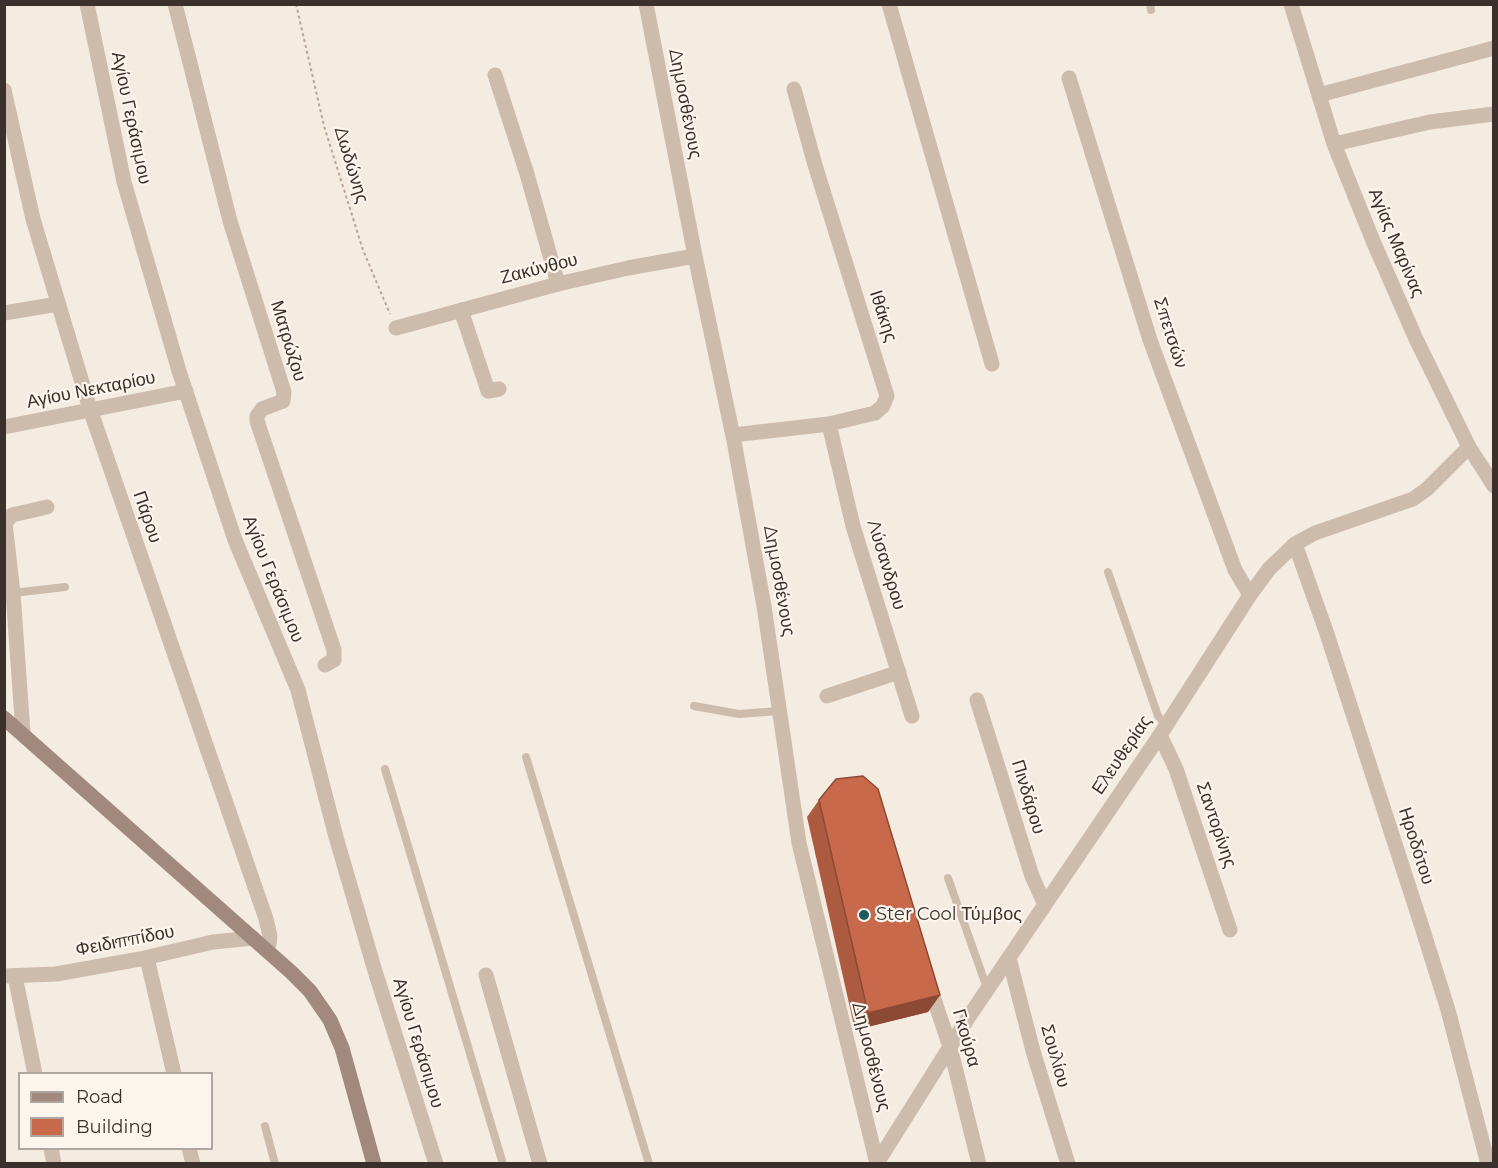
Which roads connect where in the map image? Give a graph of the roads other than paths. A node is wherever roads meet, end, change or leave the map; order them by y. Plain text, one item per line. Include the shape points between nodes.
1 (87, 4) edge
2 (175, 4) edge
3 (889, 4) edge
4 (1291, 4) edge
5 (649, 5) edge
6 (1494, 48) edge
7 (495, 75) dead end
8 (1069, 78) dead end
9 (794, 89) dead end
10 (4, 90) edge
11 (1319, 95) junction
12 (1494, 114) edge
13 (1334, 144) junction
14 (694, 256) junction
15 (558, 284) junction
16 (58, 304) junction
17 (461, 310) junction
18 (4, 313) edge
19 (396, 328) road end
20 (992, 364) dead end
21 (500, 389) dead end
22 (186, 391) junction
23 (90, 409) junction
24 (830, 424) junction
25 (4, 427) edge
26 (733, 435) junction
27 (1469, 447) junction
28 (1494, 486) edge
29 (47, 507) dead end
30 (1295, 544) junction
31 (1108, 572) dead end
32 (65, 587) dead end
33 (13, 593) junction
34 (1250, 595) junction
35 (325, 665) dead end
36 (899, 672) junction
37 (827, 696) dead end
38 (977, 700) dead end
39 (694, 706) dead end
40 (779, 711) junction
41 (912, 716) dead end
42 (4, 718) edge
43 (1163, 730) junction
44 (23, 733) junction
45 (526, 757) dead end
46 (385, 769) dead end
47 (948, 878) dead end
48 (1045, 905) junction
49 (1230, 930) dead end
50 (253, 938) junction
51 (266, 950) junction
52 (147, 958) junction
53 (1009, 958) junction
54 (924, 969) edge
55 (486, 975) dead end
56 (10, 976) edge
57 (987, 989) junction
58 (950, 1047) junction
59 (34, 1072) edge
60 (174, 1072) edge
61 (265, 1126) dead end
62 (877, 1163) edge
63 (275, 1164) edge
64 (374, 1164) edge
65 (436, 1164) edge
66 (503, 1164) edge
67 (540, 1164) edge
68 (649, 1164) edge
69 (979, 1164) edge
70 (1068, 1164) edge
71 (1488, 1164) edge

1 - 22 street, Αγίου Γεράσιμου via 124,182
2 - 35 street, Ματρώζου via 230,221 284,392 283,401 262,409 257,421 334,650 334,660
3 - 20 street
4 - 11 street, Αγίας Μαρίνας
5 - 14 street, Δημοσθένους
6 - 11 street
7 - 15 street
8 - 34 street, Σπετσών via 1150,340 1235,570
9 - 24 street, Ιθάκης via 887,396 884,406 875,413
10 - 16 street, Πάρου via 33,219
11 - 13 street, Αγίας Μαρίνας
12 - 13 street via 1430,122
13 - 27 street, Αγίας Μαρίνας via 1416,339
14 - 15 street, Ζακύνθου
14 - 26 street, Δημοσθένους
15 - 17 street, Ζακύνθου
16 - 18 street
16 - 23 street, Πάρου
17 - 19 street, Ζακύνθου
17 - 21 street via 488,391
22 - 23 street, Αγίου Νεκταρίου
22 - 65 street, Αγίου Γεράσιμου via 235,540 298,690 375,971
23 - 25 street, Αγίου Νεκταρίου
23 - 51 street, Πάρου via 266,920 270,936
24 - 26 street, Ιθάκης
24 - 36 street, Λύσανδρου via 853,526
26 - 40 street, Δημοσθένους
27 - 28 street, Αγίας Μαρίνας
27 - 30 street, Ελευθερίας via 1413,499 1315,533
29 - 33 street via 12,515 5,523
30 - 34 street, Ελευθερίας
30 - 71 street, Ηροδότου via 1448,1010
31 - 43 lane
32 - 33 lane
33 - 44 street
34 - 43 street, Ελευθερίας
36 - 37 street
36 - 41 street, Λύσανδρου
38 - 48 street, Πινδάρου via 1032,876
39 - 40 lane via 739,714
40 - 62 street, Δημοσθένους via 799,843
42 - 44 main road
43 - 48 street, Ελευθερίας
43 - 49 street, Σαντορίνης
44 - 50 main road
45 - 68 lane
46 - 66 lane
47 - 57 lane
48 - 53 street, Ελευθερίας
50 - 51 main road
50 - 52 street, Φειδιππίδου via 213,942
51 - 64 main road via 304,985 330,1020 346,1062
52 - 56 street, Φειδιππίδου via 56,974
52 - 60 street
53 - 57 street, Ελευθερίας
53 - 70 street, Σουλίου
54 - 58 street, Γκούρα
55 - 67 street
56 - 59 street
57 - 58 street, Ελευθερίας
58 - 62 street, Ελευθερίας
58 - 69 street, Γκούρα
61 - 63 lane

